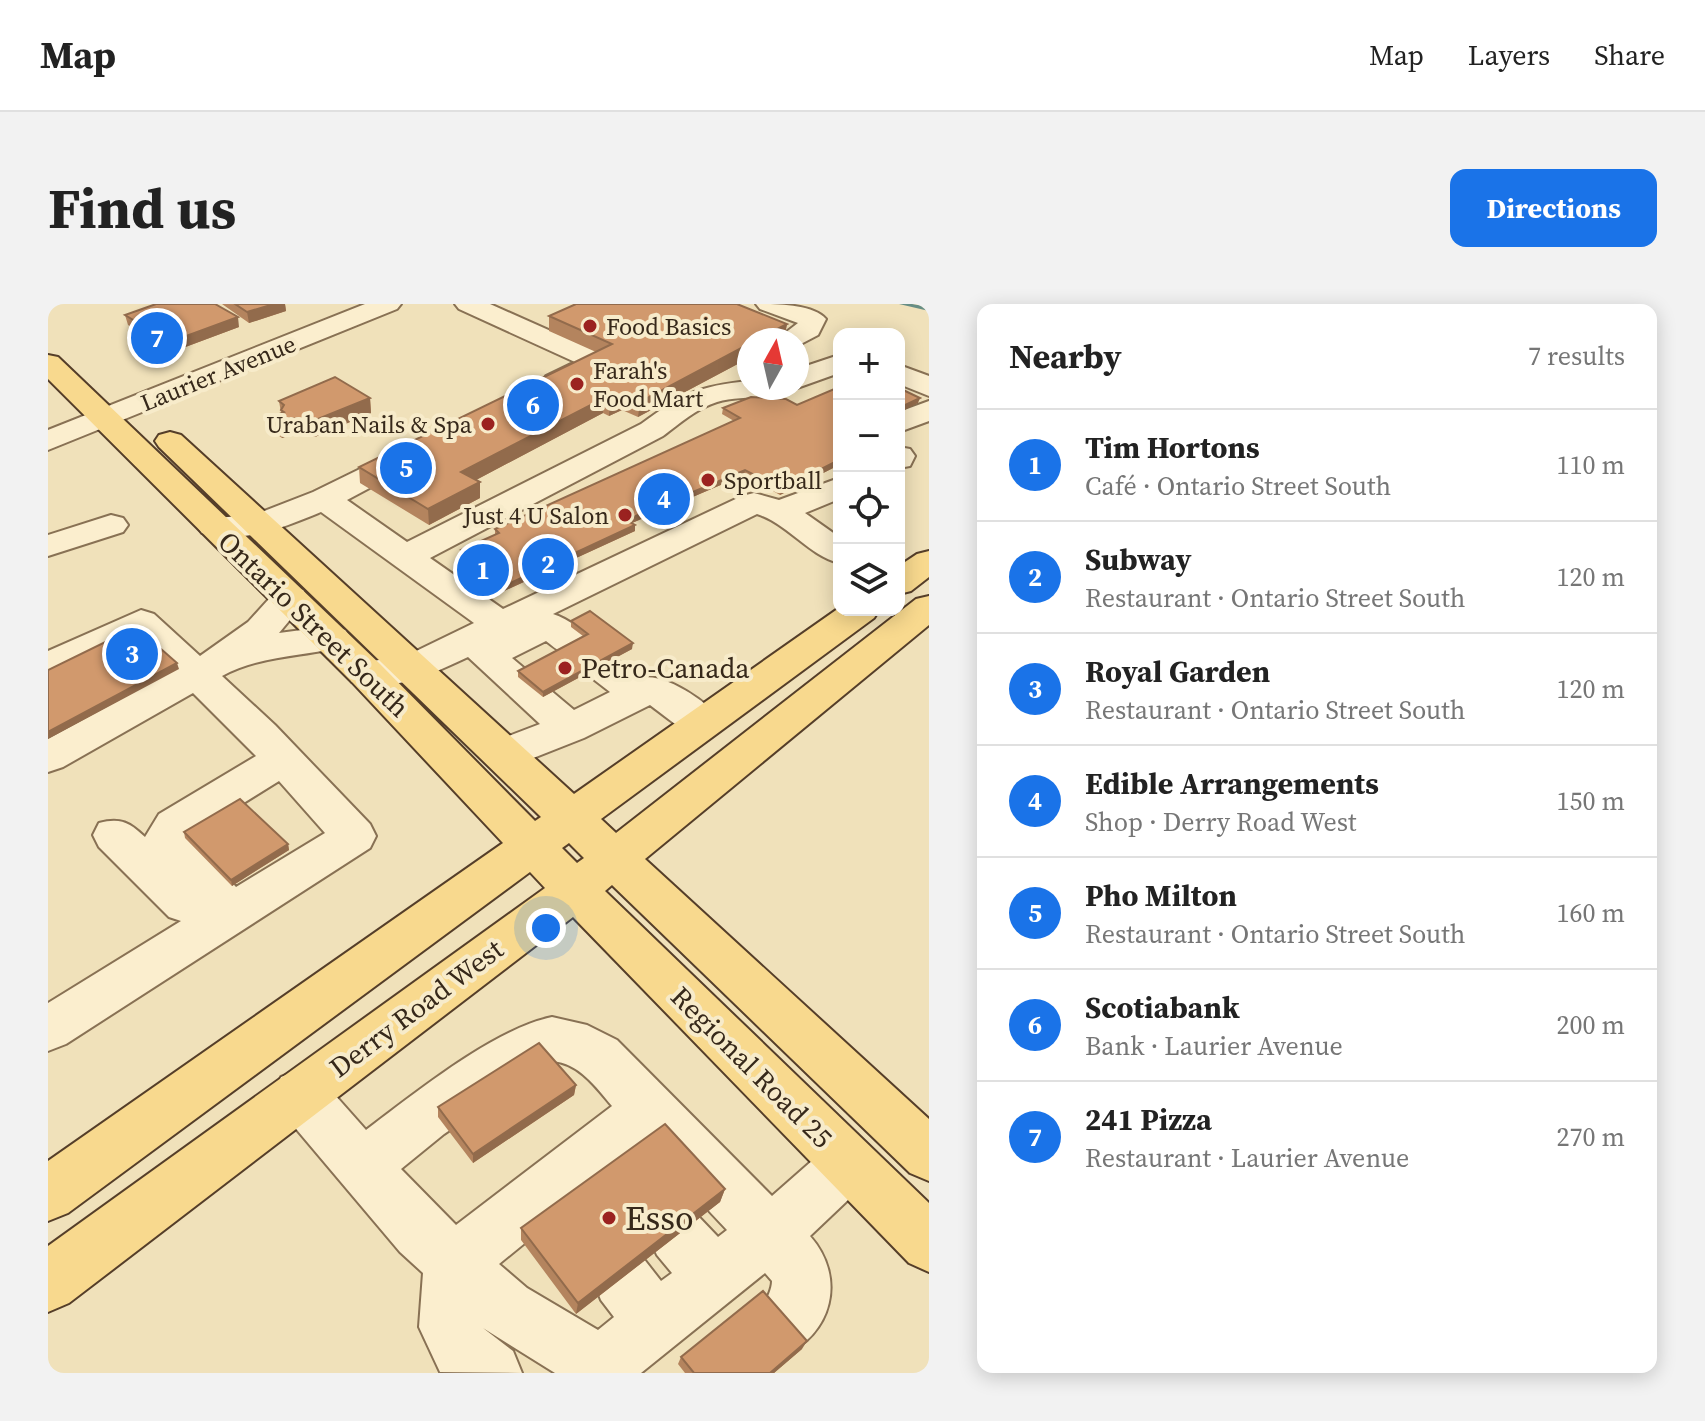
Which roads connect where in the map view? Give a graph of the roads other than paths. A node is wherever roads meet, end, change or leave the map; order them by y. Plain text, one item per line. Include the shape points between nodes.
1 (388, 304) edge
2 (468, 304) edge
3 (769, 304) edge
4 (558, 317) edge
5 (809, 329) edge
6 (530, 331) junction
7 (48, 339) edge
8 (48, 363) edge
9 (833, 365) edge
10 (89, 366) dead end
11 (737, 368) edge
12 (809, 374) edge
13 (905, 376) edge
14 (929, 387) edge
15 (737, 393) edge
16 (530, 395) edge
17 (699, 400) junction
18 (117, 404) junction
19 (929, 410) edge
20 (905, 420) edge
21 (48, 441) edge
22 (435, 442) edge
23 (833, 490) edge
24 (324, 499) junction
25 (781, 511) junction
26 (111, 525) dead end
27 (259, 525) junction
28 (214, 526) junction
29 (48, 546) edge
30 (833, 549) edge
31 (405, 557) junction
32 (929, 561) edge
33 (905, 579) edge
34 (290, 598) junction
35 (929, 607) edge
36 (853, 616) edge
37 (332, 638) junction
38 (553, 653) junction
39 (48, 666) edge
40 (209, 667) junction
41 (414, 668) junction
42 (366, 673) junction
43 (623, 702) junction
44 (703, 723) junction
45 (570, 728) junction
46 (503, 754) junction
47 (48, 757) edge
48 (283, 759) junction
49 (571, 817) junction
50 (115, 835) dead end
51 (531, 845) junction
52 (616, 859) junction
53 (575, 890) junction
54 (220, 921) junction
55 (48, 1029) edge
56 (300, 1094) junction
57 (649, 1110) junction
58 (929, 1155) edge
59 (849, 1163) junction
60 (363, 1166) junction
61 (48, 1194) edge
62 (769, 1233) junction
63 (677, 1235) edge
64 (929, 1243) edge
65 (454, 1263) junction
66 (53, 1267) edge
67 (714, 1277) junction
68 (782, 1326) edge
69 (491, 1373) edge

1 - 18 street, Laurier Avenue
2 - 6 street
3 - 5 street via 813,319
4 - 6 street
6 - 16 street via 597,362
7 - 10 main road via 68,346
8 - 18 main road, Ontario Street South
9 - 12 street
11 - 17 street via 714,380
13 - 14 street
15 - 17 street
17 - 31 street via 652,430
18 - 21 street, Laurier Avenue
18 - 27 main road, Ontario Street South
18 - 28 main road, Ontario Street South
19 - 20 street
22 - 24 street
23 - 25 street
24 - 27 street
24 - 31 street
25 - 30 street
25 - 38 street via 754,503
26 - 29 street
27 - 28 street
27 - 41 main road, Ontario Street South
28 - 34 main road, Ontario Street South
31 - 38 street
32 - 33 main road
34 - 37 main road, Ontario Street South
34 - 40 street via 261,630
35 - 52 main road, Derry Road West
36 - 44 main road
37 - 40 street via 276,645
37 - 42 main road, Ontario Street South
38 - 41 street
38 - 43 street
38 - 45 street via 486,656
39 - 40 street via 141,622
40 - 47 street
40 - 48 street
41 - 42 street
41 - 46 main road, Ontario Street South
42 - 51 main road, Ontario Street South
43 - 44 street via 652,688
43 - 45 street
44 - 49 main road
45 - 46 street
46 - 49 main road, Ontario Street South
48 - 54 street via 174,825 167,836
48 - 54 street via 354,836
49 - 51 main road
49 - 52 main road, Regional Road 25
50 - 54 street
51 - 53 main road, Ontario Street South
51 - 61 main road
52 - 53 main road, Derry Road West
52 - 58 main road, Regional Road 25
53 - 56 main road, Derry Road West
53 - 59 main road, Regional Road 25
54 - 55 street
56 - 60 street
56 - 66 main road, Derry Road West
57 - 60 street via 587,1046 548,1037 425,1117
57 - 62 street
57 - 65 street via 610,1158
59 - 62 street
59 - 64 main road, Regional Road 25
60 - 65 street
62 - 67 street
62 - 68 street via 798,1267 802,1285 798,1306
63 - 67 street
65 - 67 street via 506,1309 601,1366 639,1301
65 - 69 street via 448,1313 453,1341 467,1360

